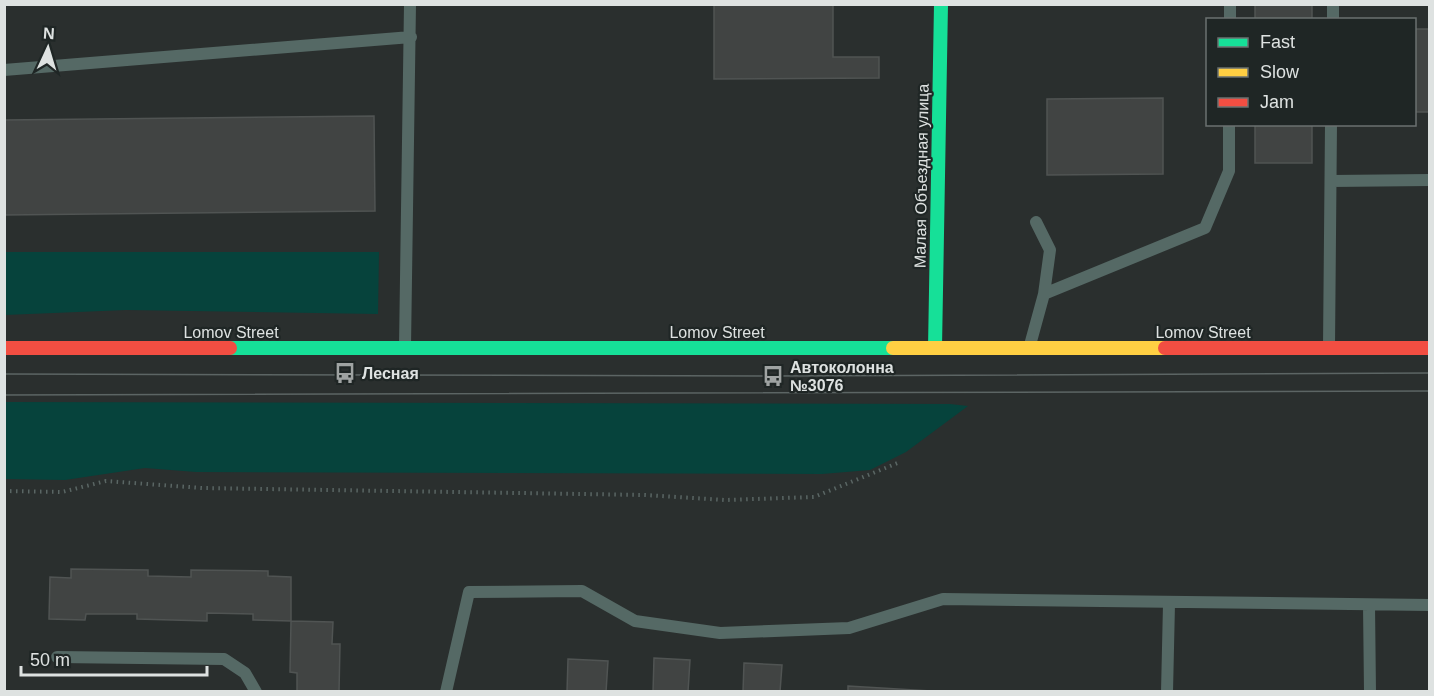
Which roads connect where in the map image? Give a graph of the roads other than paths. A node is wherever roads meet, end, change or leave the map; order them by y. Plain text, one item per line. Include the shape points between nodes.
1 (410, 4) edge
2 (940, 4) edge
3 (411, 37) junction
4 (4, 70) edge
5 (1229, 126) edge
6 (1331, 126) edge
7 (1430, 180) edge
8 (1331, 181) junction
9 (1036, 222) dead end
10 (1044, 294) junction
11 (1329, 347) junction
12 (4, 348) edge
13 (405, 348) junction
14 (935, 348) junction
15 (1430, 348) edge
16 (1029, 349) junction
17 (1170, 604) junction
18 (1369, 605) junction
19 (1430, 605) edge
20 (57, 657) dead end
21 (256, 692) edge
22 (446, 692) edge
23 (1167, 692) edge
24 (1370, 692) edge

1 - 3 lane
2 - 14 main road, Малая Объездная улица
3 - 4 lane
3 - 13 lane
5 - 10 lane via 1228,171 1205,228
6 - 8 lane
7 - 8 lane
8 - 11 lane
9 - 10 lane via 1050,250
10 - 16 lane
11 - 15 main road, Lomov Street
11 - 16 main road, Lomov Street
12 - 13 main road, Lomov Street
13 - 14 main road, Lomov Street
14 - 16 main road, Lomov Street
17 - 18 lane
17 - 22 lane via 943,599 849,628 720,633 635,621 582,591 469,592
17 - 23 lane
18 - 19 lane
18 - 24 lane
20 - 21 lane via 224,659 245,673

